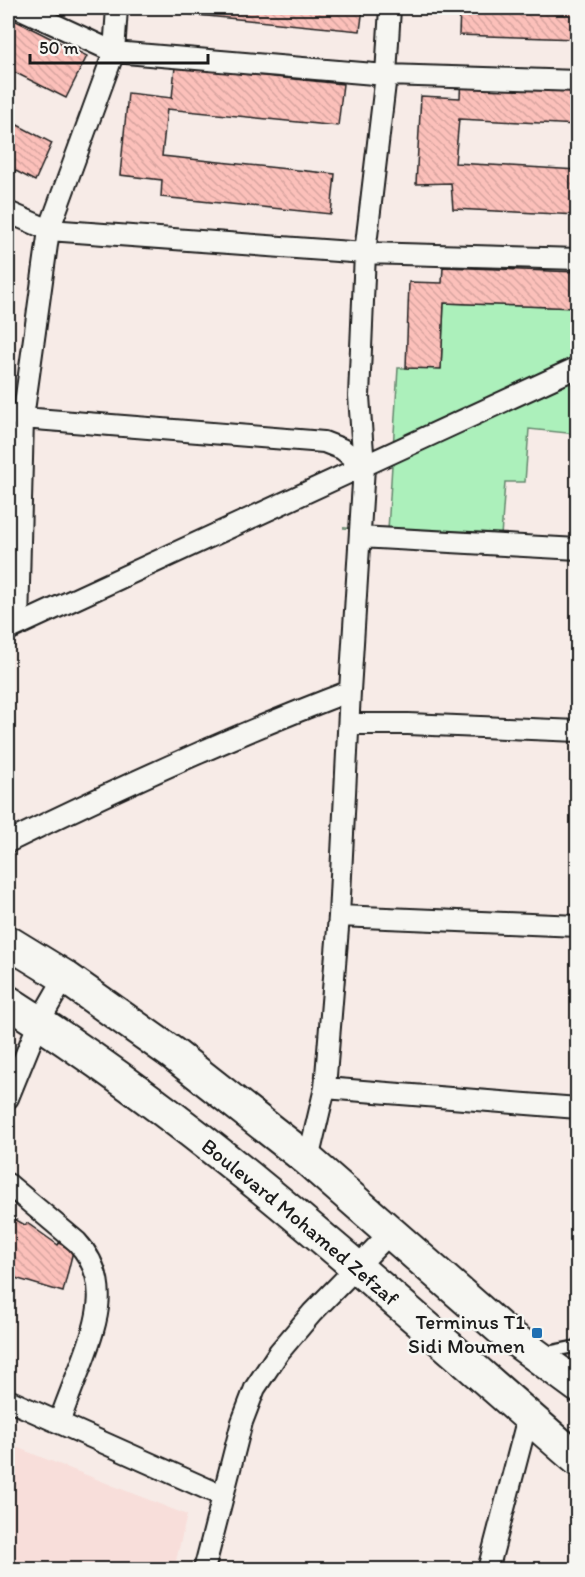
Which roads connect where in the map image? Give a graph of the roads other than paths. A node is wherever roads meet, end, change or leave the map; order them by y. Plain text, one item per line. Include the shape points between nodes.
1 (19, 8) edge
2 (117, 8) edge
3 (390, 8) edge
4 (114, 52) junction
5 (386, 75) junction
6 (578, 81) edge
7 (8, 212) edge
8 (49, 230) junction
9 (365, 253) junction
10 (578, 259) edge
11 (578, 367) edge
12 (15, 415) edge
13 (364, 467) junction
14 (360, 537) junction
15 (578, 549) edge
16 (13, 582) edge
17 (13, 627) edge
18 (350, 691) junction
19 (349, 724) junction
20 (578, 730) edge
21 (8, 842) edge
22 (339, 916) junction
23 (578, 926) edge
24 (8, 942) edge
25 (65, 977) junction
26 (8, 1002) edge
27 (39, 1022) junction
28 (325, 1088) junction
29 (8, 1098) edge
30 (578, 1108) edge
31 (308, 1160) junction
32 (8, 1184) edge
33 (390, 1233) junction
34 (357, 1266) junction
35 (578, 1346) edge
36 (535, 1355) junction
37 (578, 1386) edge
38 (8, 1400) edge
39 (528, 1417) junction
40 (58, 1423) junction
41 (578, 1460) edge
42 (223, 1496) junction
43 (204, 1569) edge
44 (488, 1569) edge

1 - 4 street
2 - 4 street
3 - 5 street
4 - 5 street
4 - 8 street
5 - 6 street
5 - 9 street
7 - 8 street
8 - 9 street
8 - 12 street
9 - 10 street
9 - 13 street via 359,396
11 - 13 street
12 - 13 street via 324,442 342,449
12 - 16 street
13 - 14 street
13 - 17 street
14 - 15 street
14 - 18 street
16 - 17 street
18 - 19 street
18 - 21 street via 284,716
19 - 20 street
19 - 22 street
22 - 23 street
22 - 28 street
24 - 25 main road
25 - 27 street
25 - 31 main road via 172,1053
26 - 27 main road, Boulevard Mohamed Zefzaf
27 - 29 street
27 - 34 main road, Boulevard Mohamed Zefzaf via 262,1186
28 - 30 street
28 - 31 street
31 - 33 main road
32 - 40 street via 86,1251 97,1274 95,1327
33 - 34 street
33 - 36 main road
34 - 39 main road, Boulevard Mohamed Zefzaf
34 - 42 street via 279,1352 255,1388
35 - 36 lane
36 - 37 main road
38 - 40 street
39 - 41 main road, Boulevard Mohamed Zefzaf
39 - 44 street
40 - 42 street
42 - 43 street

